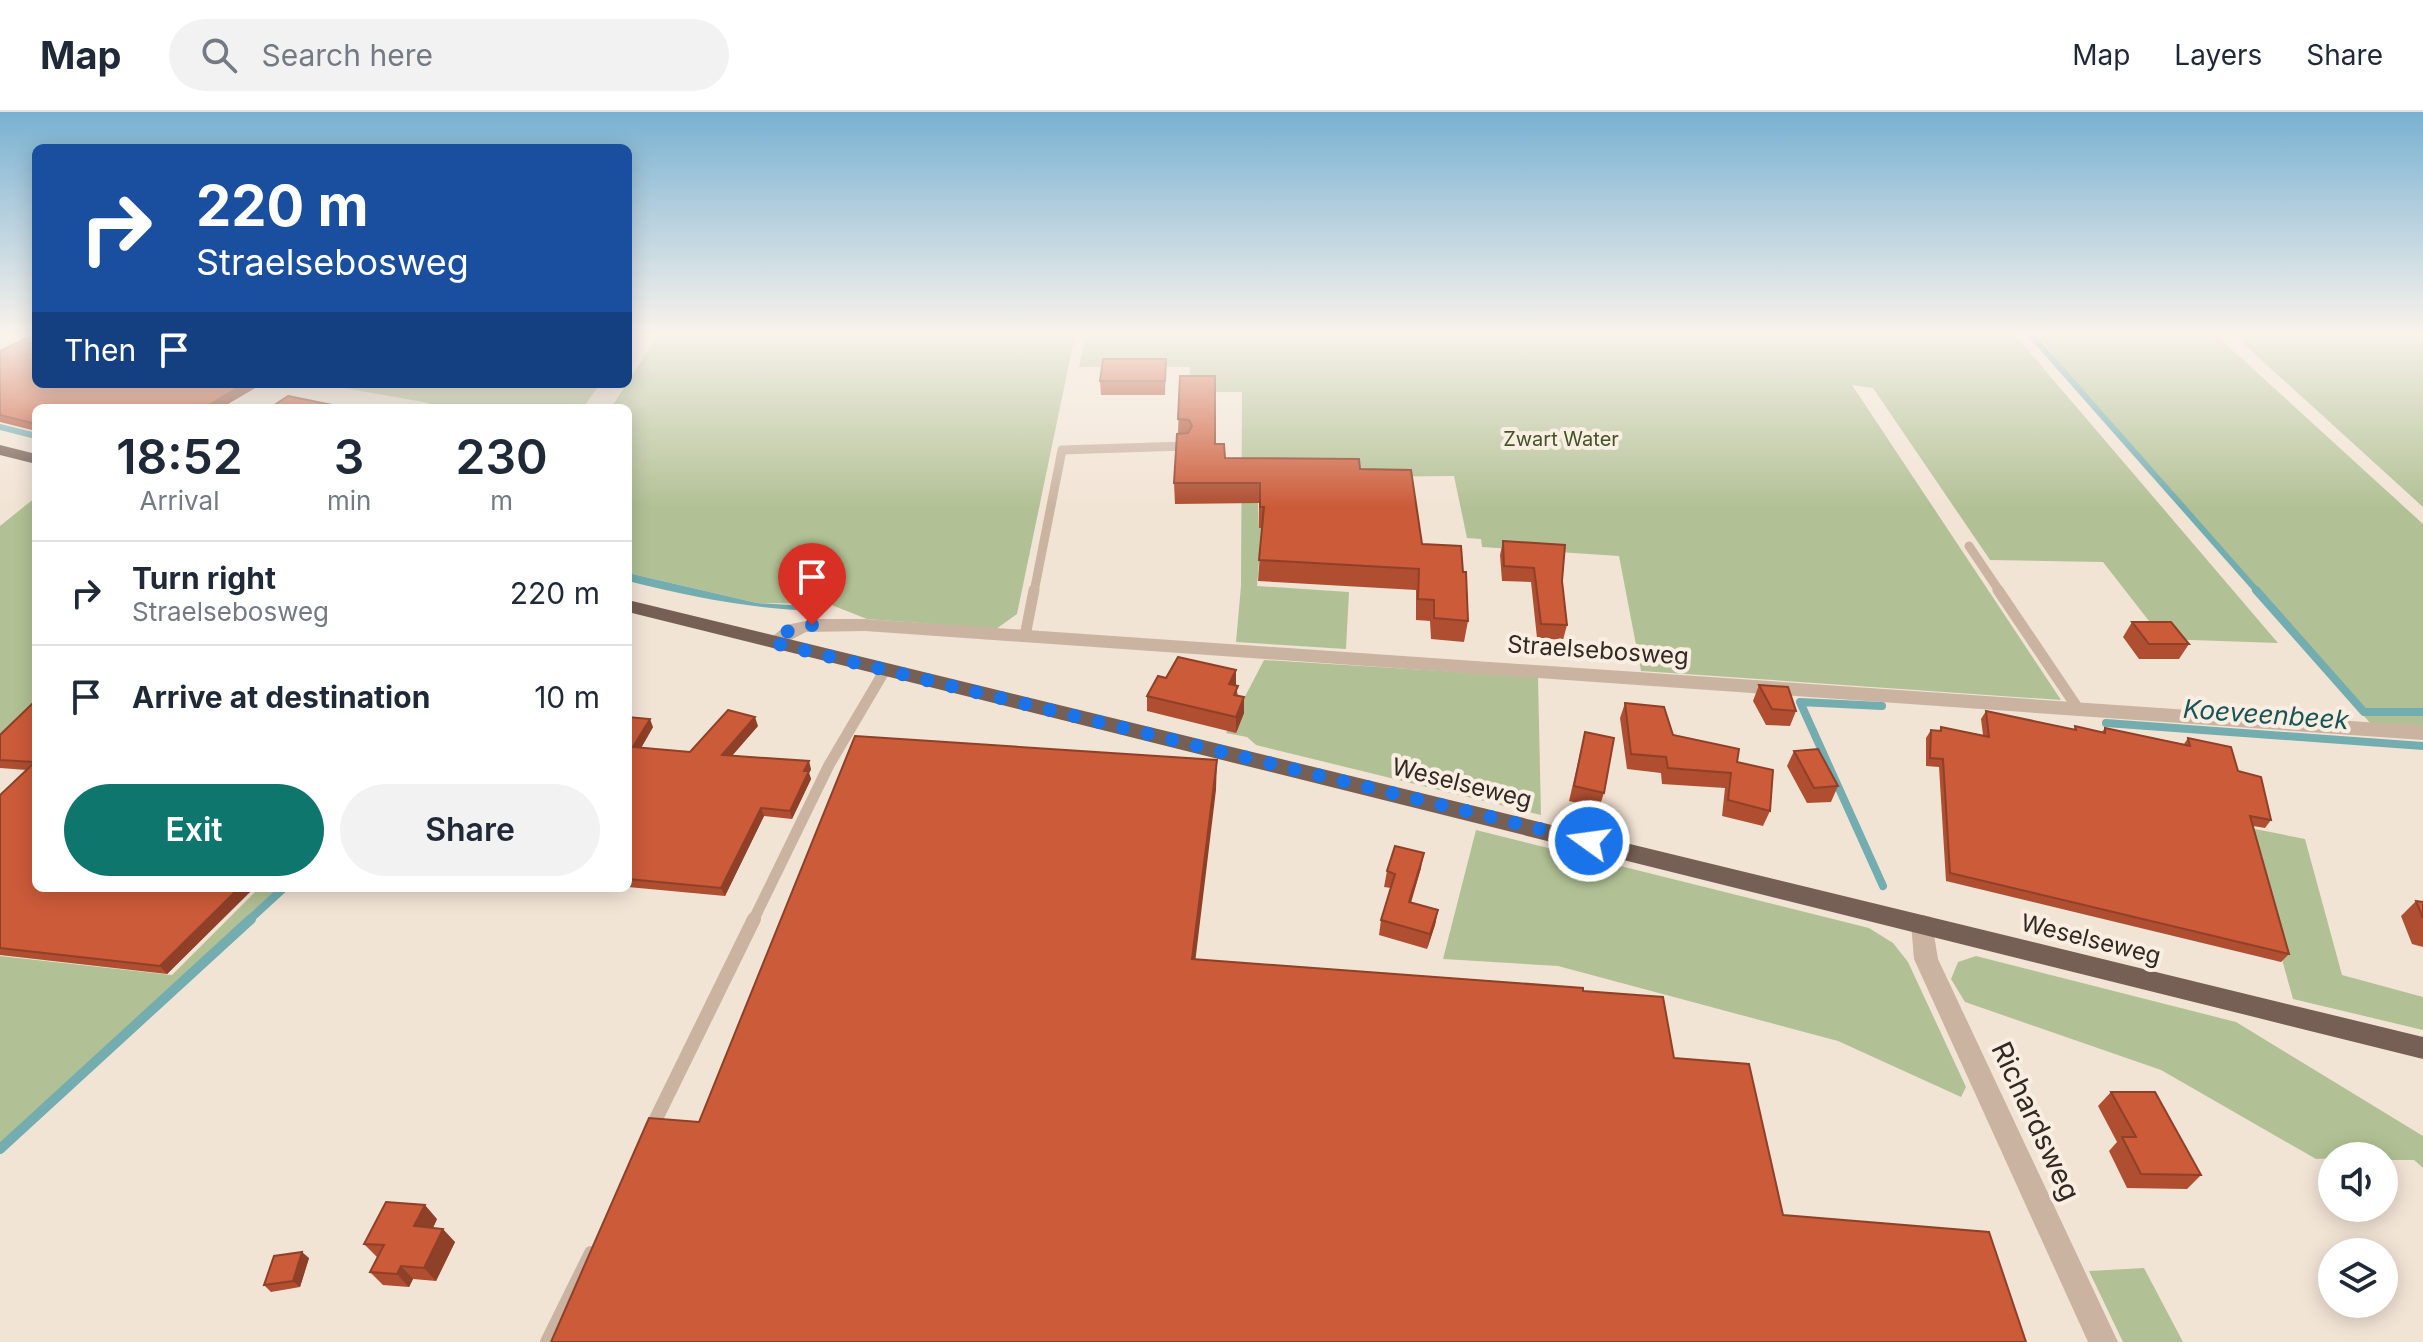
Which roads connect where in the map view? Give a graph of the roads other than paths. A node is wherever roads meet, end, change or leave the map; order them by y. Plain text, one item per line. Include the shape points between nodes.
1 (1185, 446) edge
2 (0, 450) edge
3 (32, 458) edge
4 (1969, 546) dead end
5 (632, 607) edge
6 (1025, 636) junction
7 (774, 643) junction
8 (885, 670) junction
9 (2079, 710) junction
10 (2423, 733) edge
11 (1923, 924) junction
12 (2423, 1048) edge
13 (644, 1145) edge
14 (595, 1244) edge
15 (547, 1342) edge
16 (2103, 1342) edge

1 - 6 lane via 1062,450
2 - 3 main road
4 - 9 lane
5 - 7 main road, Weselseweg
6 - 7 street, Straelsebosweg via 812,625 782,633
6 - 9 street, Straelsebosweg
7 - 8 main road, Weselseweg
8 - 11 main road, Weselseweg
8 - 13 lane via 829,765
9 - 10 street, Straelsebosweg
11 - 12 main road, Weselseweg
11 - 16 street, Richardsweg via 1926,959
14 - 15 lane

